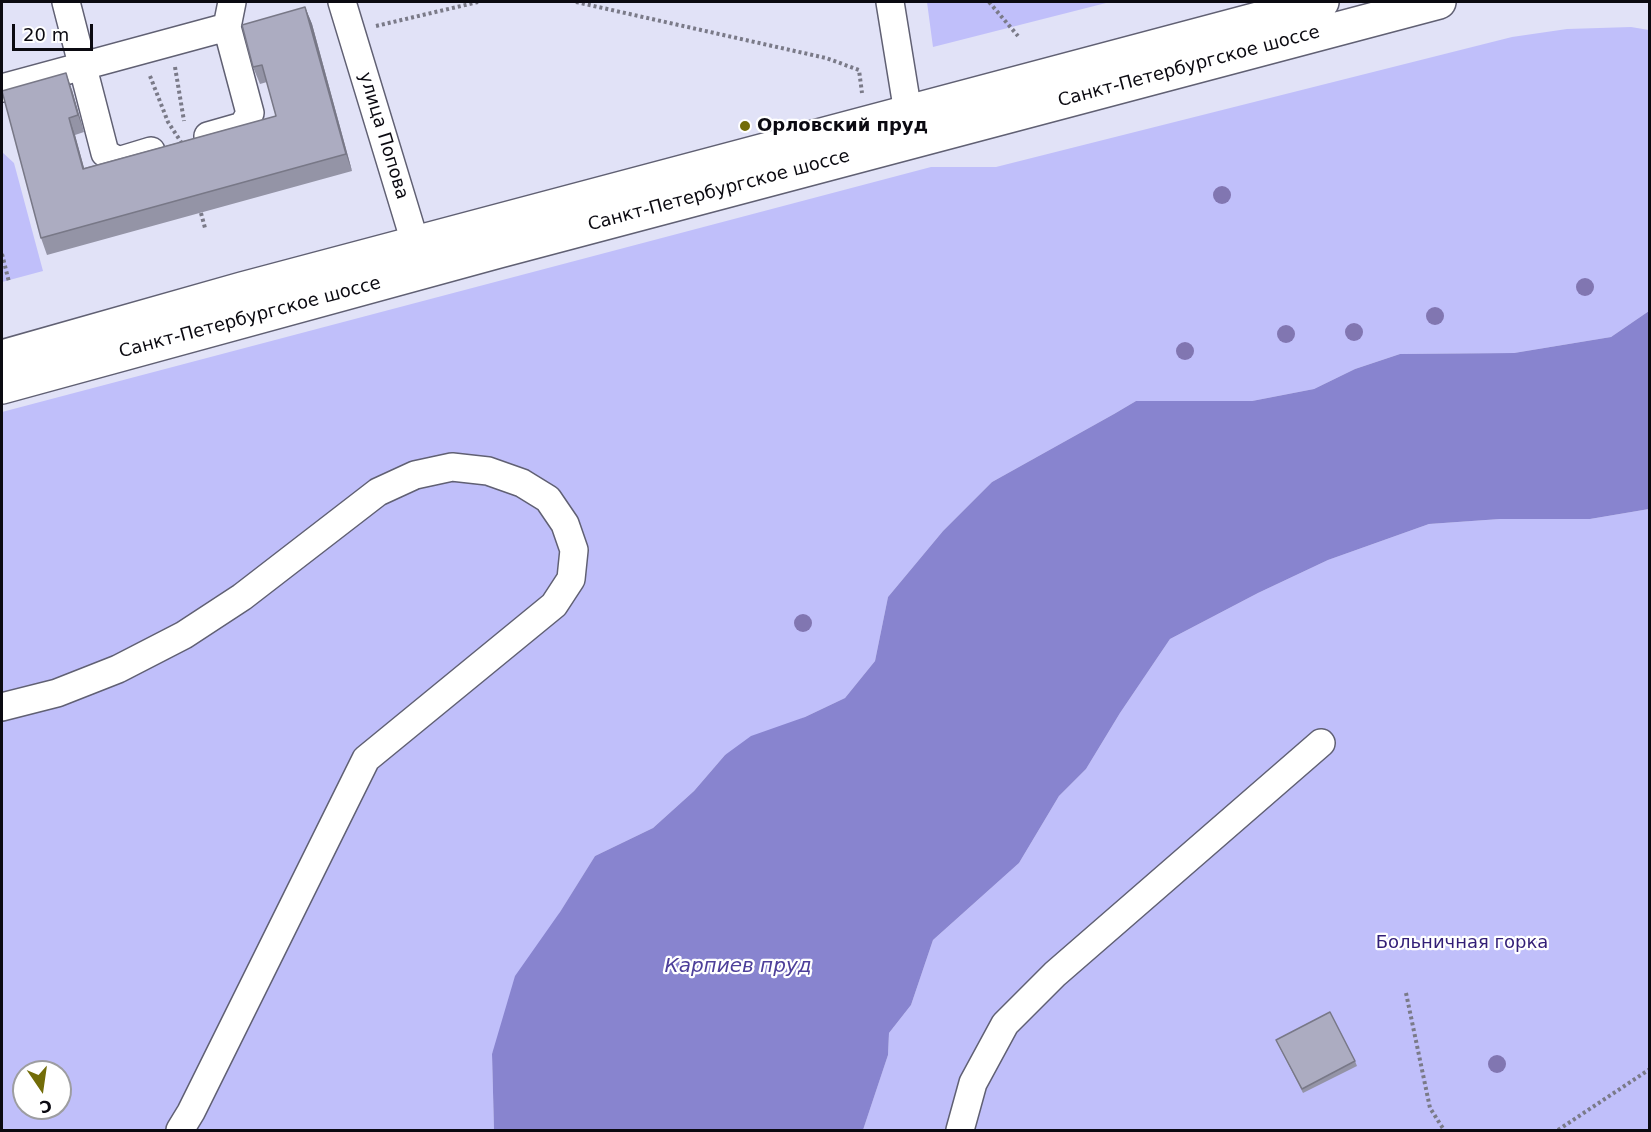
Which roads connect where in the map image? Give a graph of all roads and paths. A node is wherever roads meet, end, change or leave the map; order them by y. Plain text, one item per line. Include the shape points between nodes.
1 (66, 2) edge
2 (342, 2) edge
3 (478, 2) edge
4 (576, 2) edge
5 (890, 2) edge
6 (988, 2) edge
7 (1322, 2) edge
8 (1439, 2) edge
9 (229, 14) edge
10 (351, 32) junction
11 (1018, 36) dead end
12 (171, 42) junction
13 (140, 50) junction
14 (82, 66) junction
15 (2, 88) edge
16 (863, 100) dead end
17 (910, 126) junction
18 (180, 137) junction
19 (201, 213) edge
20 (205, 228) dead end
21 (2, 254) edge
22 (420, 257) junction
23 (2, 276) edge
24 (2, 357) edge
25 (2, 387) edge
26 (2, 707) edge
27 (1321, 743) dead end
28 (1406, 993) dead end
29 (1650, 1069) edge
30 (180, 1131) edge
31 (960, 1131) edge
32 (1444, 1131) edge
33 (1558, 1131) edge

1 - 14 street
2 - 10 street, улица Попова
3 - 10 path
4 - 16 path via 826,58 859,70
5 - 17 street
6 - 11 path
7 - 17 main road, Санкт-Петербургское шоссе
8 - 17 main road, Санкт-Петербургское шоссе
9 - 12 street
9 - 18 street via 250,113 243,126
10 - 22 street, улица Попова
12 - 13 street
12 - 18 path via 184,117
13 - 14 street
13 - 18 path via 168,122
14 - 15 street
14 - 18 street via 105,153 118,160
17 - 22 main road, Санкт-Петербургское шоссе
19 - 20 path
21 - 23 path via 9,281
22 - 24 main road, Санкт-Петербургское шоссе via 242,289
22 - 25 main road, Санкт-Петербургское шоссе
26 - 30 street via 57,693 118,669 184,635 242,597 378,492 415,475 452,467 488,471 522,483 548,499 565,524 574,549 571,579 554,604 366,759
27 - 31 street via 1055,974 1005,1024 973,1083
28 - 32 path via 1430,1108
29 - 33 path

